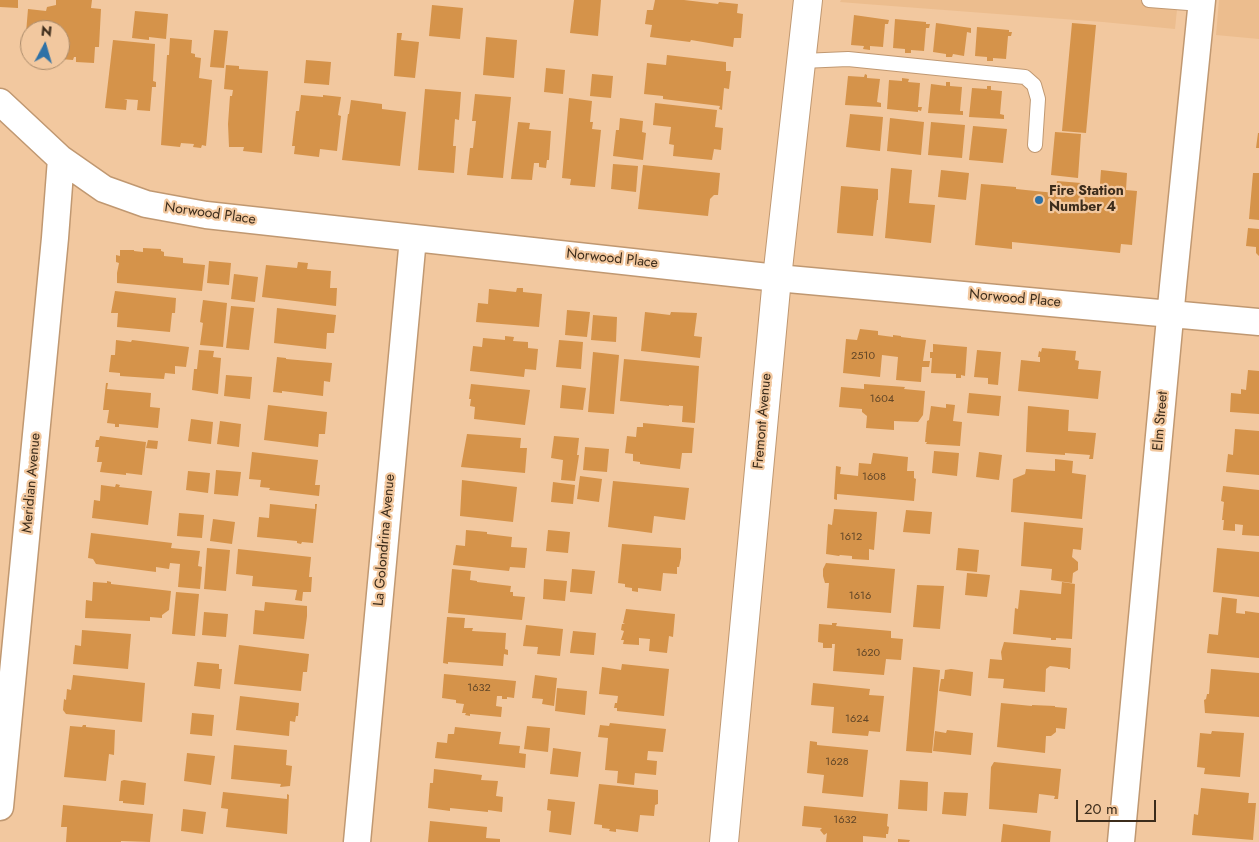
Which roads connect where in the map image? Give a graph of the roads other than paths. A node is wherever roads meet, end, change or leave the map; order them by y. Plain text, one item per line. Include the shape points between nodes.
1 (808, 0) edge
2 (1150, 0) edge
3 (1201, 2) edge
4 (802, 61) junction
5 (0, 102) edge
6 (1035, 145) dead end
7 (61, 159) junction
8 (413, 238) junction
9 (777, 278) junction
10 (1171, 314) junction
11 (1259, 322) edge
12 (0, 807) edge
13 (357, 842) edge
14 (724, 842) edge
15 (1121, 842) edge

1 - 4 main road, Fremont Avenue
2 - 3 lane
3 - 10 street, Elm Street
4 - 6 lane via 848,59 1024,77 1034,85 1038,99
4 - 9 main road, Fremont Avenue
5 - 7 street, Norwood Place
7 - 8 street, Norwood Place via 104,189 146,204 206,215
7 - 12 street, Meridian Avenue
8 - 9 street, Norwood Place
8 - 13 street, La Golondrina Avenue
9 - 10 street, Norwood Place
9 - 14 main road, Fremont Avenue
10 - 11 street, Norwood Place
10 - 15 street, Elm Street

